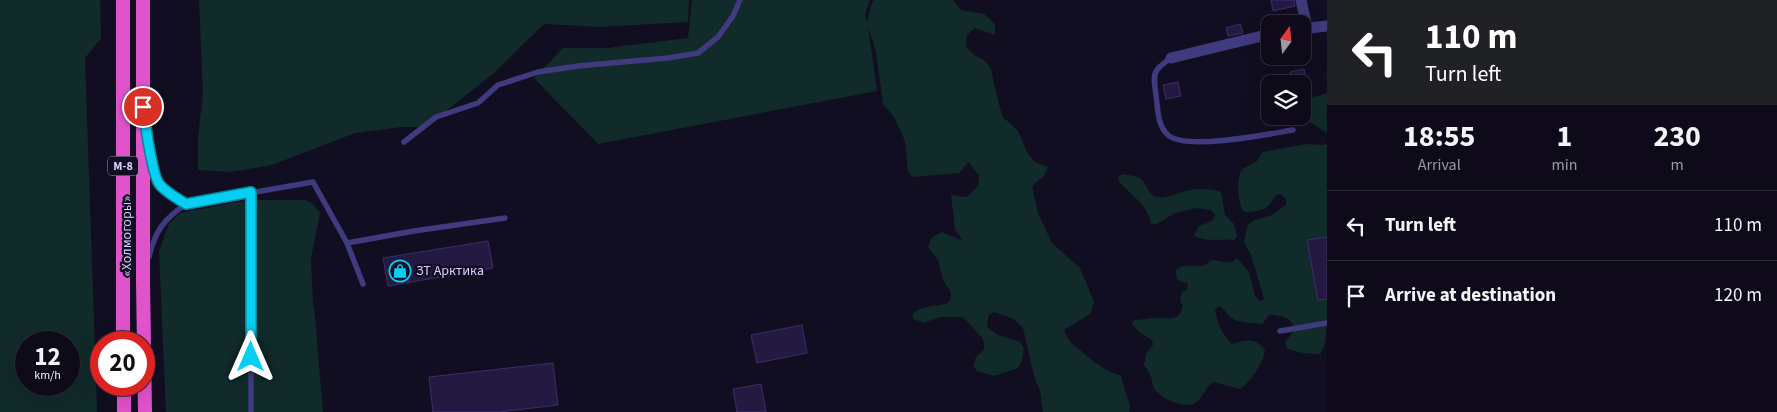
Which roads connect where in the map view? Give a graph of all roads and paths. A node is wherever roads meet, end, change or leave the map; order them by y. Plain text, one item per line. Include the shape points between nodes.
1 (123, 0) edge
2 (143, 0) edge
3 (740, 0) edge
4 (1301, 0) edge
5 (1303, 15) edge
6 (1327, 26) edge
7 (1311, 28) edge
8 (1261, 36) edge
9 (1171, 58) joint
10 (143, 107) junction
11 (1293, 130) dead end
12 (404, 142) dead end
13 (251, 192) junction
14 (186, 204) junction
15 (506, 218) dead end
16 (347, 243) junction
17 (143, 281) junction
18 (363, 284) dead end
19 (1327, 323) edge
20 (123, 331) edge
21 (1280, 331) dead end
22 (124, 396) edge
23 (124, 412) edge
24 (145, 412) edge
25 (251, 412) edge

1 - 20 highway, «Холмогоры» / М-8
2 - 10 highway, «Холмогоры» / М-8
3 - 12 lane via 718,37 698,53 538,72 498,85 478,103 436,117
4 - 5 street
6 - 7 street
8 - 9 street
9 - 11 lane via 1157,67 1153,75 1160,123 1169,136 1188,142 1238,140
10 - 14 lane via 158,183
10 - 17 highway, «Холмогоры» / М-8
13 - 14 lane
13 - 16 lane via 313,182
13 - 25 lane
14 - 17 lane via 172,213 160,227
15 - 16 lane
16 - 18 lane
17 - 24 highway, «Холмогоры» / М-8
19 - 21 lane
22 - 23 highway

